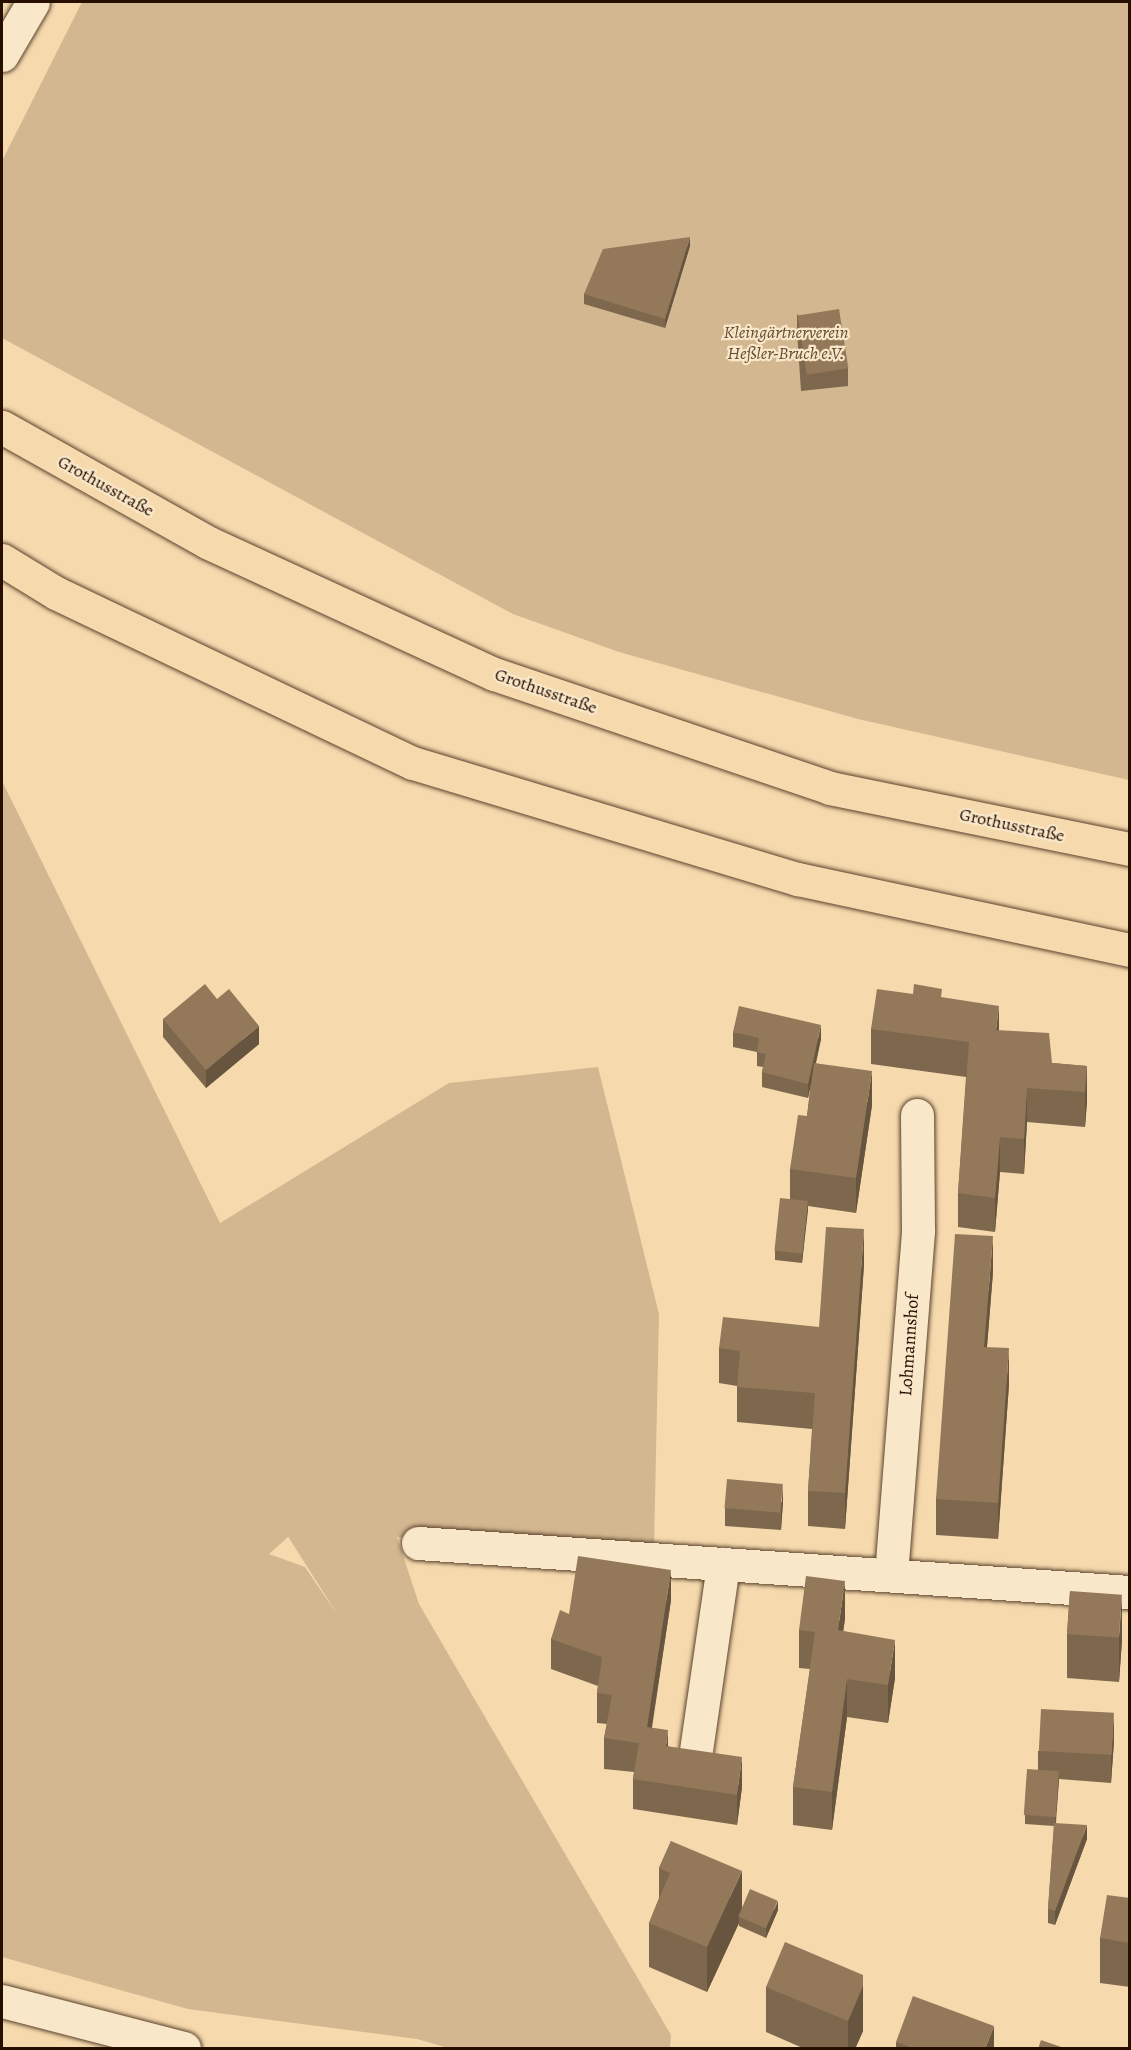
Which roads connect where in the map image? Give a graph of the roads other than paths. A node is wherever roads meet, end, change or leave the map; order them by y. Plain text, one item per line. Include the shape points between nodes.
1 (33, 2) edge
2 (8, 46) edge
3 (2, 71) edge
4 (2, 427) edge
5 (2, 560) edge
6 (1130, 849) edge
7 (1130, 950) edge
8 (917, 1115) dead end
9 (418, 1543) dead end
10 (723, 1564) junction
11 (891, 1575) junction
12 (1130, 1592) edge
13 (695, 1757) edge
14 (2, 2001) edge
15 (184, 2049) edge

1 - 2 street
2 - 3 street
4 - 6 main road, Grothusstraße via 209,543 494,674 830,788
5 - 7 main road via 56,593 413,763 798,879
8 - 11 street, Lohmannshof via 918,1230
9 - 10 street
10 - 11 street
10 - 13 street
11 - 12 street
14 - 15 street

